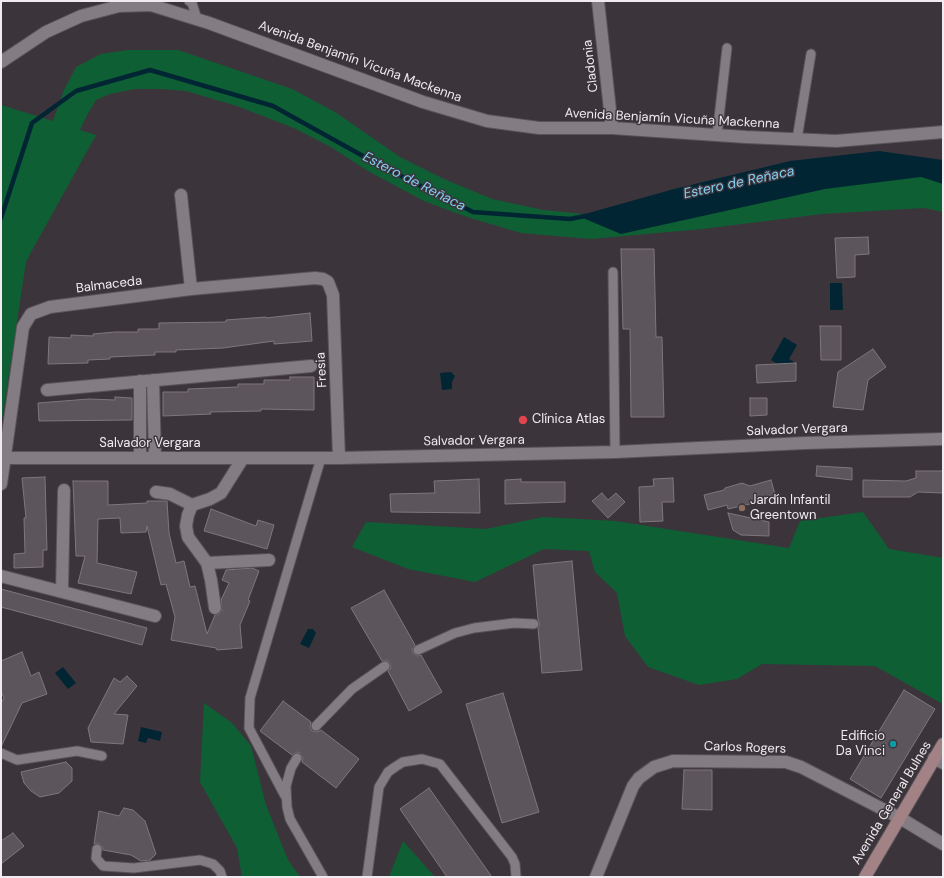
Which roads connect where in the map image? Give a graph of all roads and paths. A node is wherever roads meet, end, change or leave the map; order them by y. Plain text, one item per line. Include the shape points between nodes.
1 (189, 1) edge
2 (598, 1) edge
3 (163, 5) edge
4 (197, 19) junction
5 (727, 48) dead end
6 (812, 54) dead end
7 (1, 62) edge
8 (612, 128) junction
9 (943, 132) edge
10 (717, 135) junction
11 (797, 139) junction
12 (181, 195) dead end
13 (613, 272) dead end
14 (328, 282) joint
15 (191, 289) junction
16 (311, 366) dead end
17 (153, 380) junction
18 (140, 381) junction
19 (47, 390) dead end
20 (943, 439) edge
21 (615, 452) junction
22 (5, 458) junction
23 (140, 458) junction
24 (154, 458) junction
25 (243, 458) junction
26 (321, 458) junction
27 (339, 458) junction
28 (1, 484) edge
29 (64, 490) dead end
30 (156, 492) dead end
31 (192, 505) junction
32 (269, 560) dead end
33 (207, 563) junction
34 (1, 576) edge
35 (62, 591) junction
36 (215, 608) dead end
37 (155, 616) dead end
38 (534, 624) dead end
39 (418, 650) dead end
40 (385, 666) dead end
41 (316, 726) dead end
42 (943, 744) edge
43 (1, 753) edge
44 (102, 756) dead end
45 (296, 758) dead end
46 (938, 760) edge
47 (285, 796) junction
48 (900, 818) junction
49 (943, 844) edge
50 (97, 849) dead end
51 (222, 877) edge
52 (323, 877) edge
53 (367, 877) edge
54 (516, 877) edge
55 (596, 877) edge
56 (864, 877) edge

1 - 4 lane
2 - 8 street, Cladonia
3 - 4 street, Avenida Benjamín Vicuña Mackenna
3 - 7 street, Avenida Benjamín Vicuña Mackenna via 135,5 100,10 81,16 46,32
4 - 8 street, Avenida Benjamín Vicuña Mackenna via 423,102 487,120 539,128
5 - 10 lane
6 - 11 lane
8 - 10 street, Avenida Benjamín Vicuña Mackenna
9 - 11 street, Avenida Benjamín Vicuña Mackenna via 855,140
10 - 11 street, Avenida Benjamín Vicuña Mackenna
12 - 15 street
13 - 21 lane
14 - 15 street, Balmaceda via 315,278
14 - 27 street, Fresia via 333,295
15 - 22 street, Balmaceda via 50,307 31,314 23,327
16 - 17 street
17 - 18 street
17 - 24 street
18 - 19 street
18 - 23 street
20 - 21 street, Salvador Vergara
21 - 27 street, Salvador Vergara
22 - 23 street, Salvador Vergara
22 - 28 street
23 - 24 street, Salvador Vergara
24 - 25 street, Salvador Vergara
25 - 26 street, Salvador Vergara
25 - 31 street via 221,493
26 - 27 street, Salvador Vergara
26 - 47 lane via 250,698 249,728
29 - 35 street
30 - 31 street via 170,494
31 - 33 street via 186,526 188,537
32 - 33 street
33 - 36 street
34 - 35 street
35 - 37 street
38 - 39 lane via 474,628 455,633
40 - 41 lane via 352,689
42 - 46 street, Avenida General Bulnes
43 - 44 lane via 17,760 77,751
45 - 47 lane via 288,777
46 - 48 street, Avenida General Bulnes
47 - 52 lane via 290,819
48 - 49 street, Carlos Rogers
48 - 55 street, Carlos Rogers via 801,767 786,762 673,761 654,767 633,786
48 - 56 street, Avenida General Bulnes
50 - 51 lane via 96,858 104,866 134,868 200,860 213,864
53 - 54 lane via 379,787 395,766 422,759 440,764 512,857

